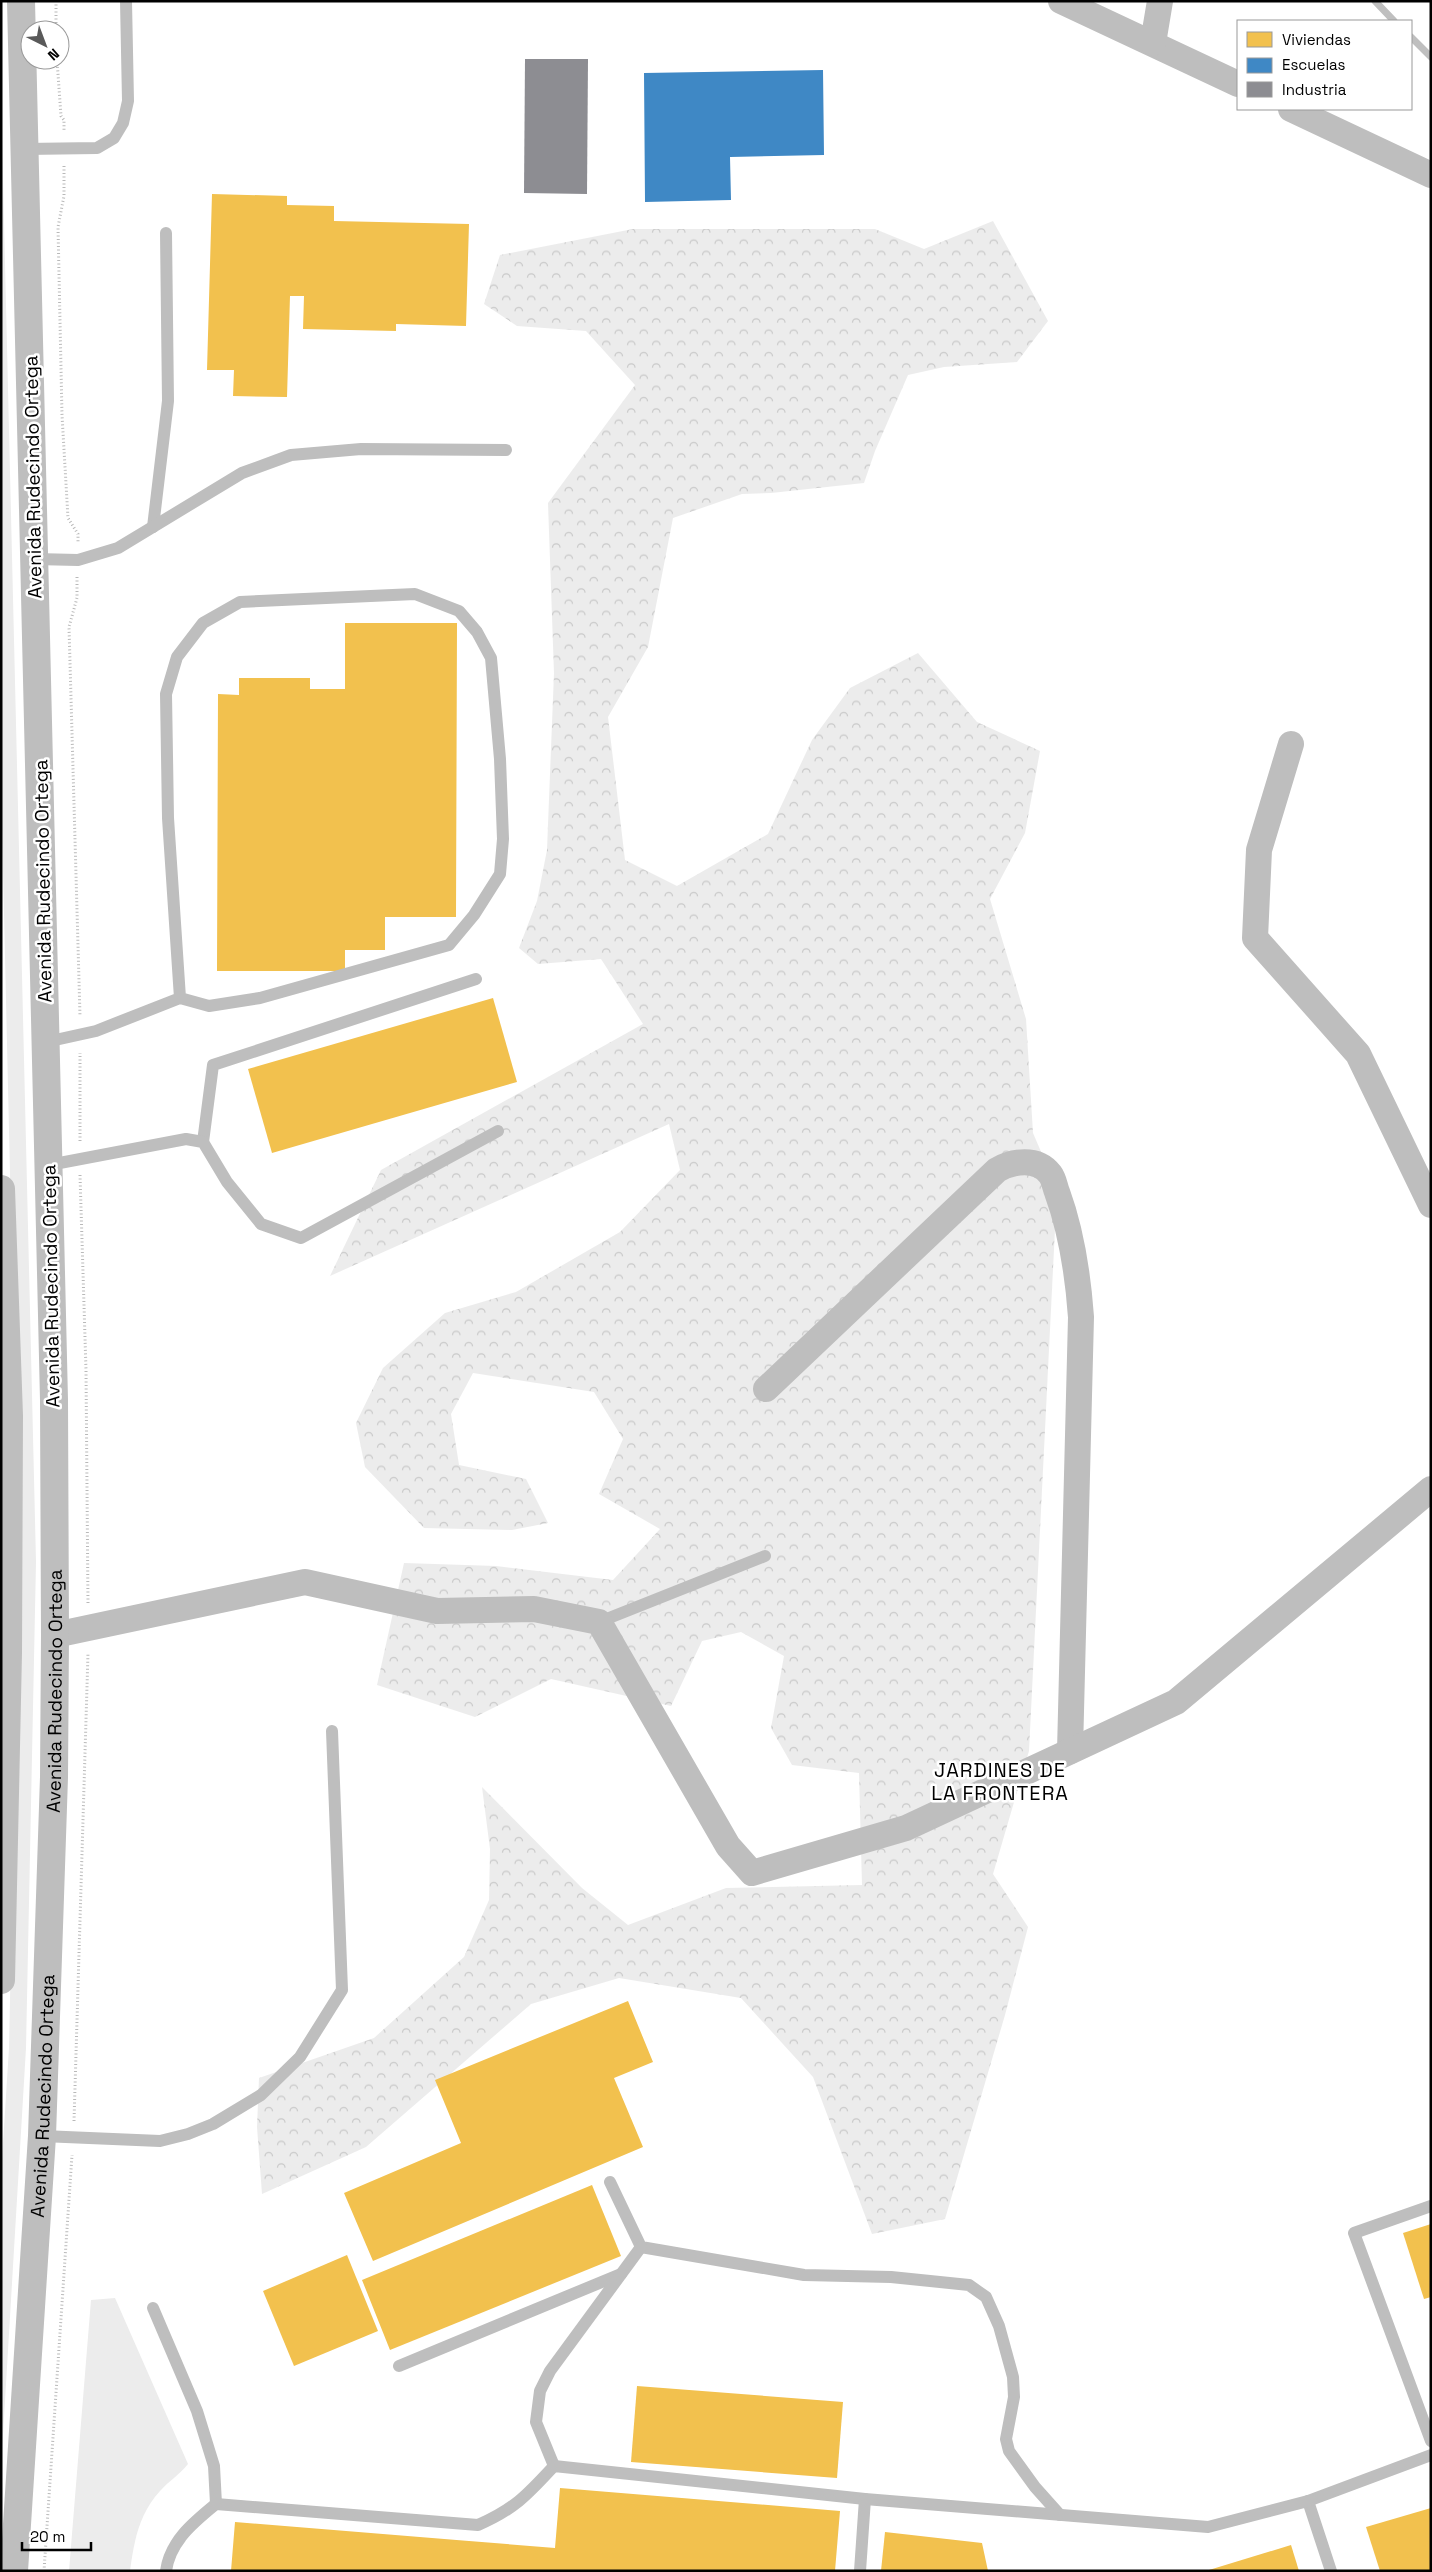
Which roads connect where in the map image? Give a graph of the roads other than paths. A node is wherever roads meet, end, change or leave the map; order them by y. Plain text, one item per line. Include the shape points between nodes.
1 (21, 1) edge
2 (126, 1) edge
3 (1061, 1) edge
4 (1160, 1) edge
5 (1153, 43) junction
6 (1237, 84) edge
7 (1293, 110) edge
8 (25, 149) junction
9 (1431, 175) edge
10 (166, 232) dead end
11 (506, 450) dead end
12 (153, 526) junction
13 (36, 559) junction
14 (1291, 744) dead end
15 (476, 979) dead end
16 (180, 998) junction
17 (46, 1042) junction
18 (498, 1131) dead end
19 (202, 1142) junction
20 (49, 1165) junction
21 (1, 1189) edge
22 (1431, 1204) edge
23 (766, 1389) dead end
24 (1431, 1489) edge
25 (765, 1556) dead end
26 (599, 1622) junction
27 (55, 1635) junction
28 (332, 1731) dead end
29 (1070, 1751) junction
30 (3, 1815) edge
31 (2, 1861) edge
32 (1, 1980) edge
33 (42, 2136) junction
34 (610, 2182) dead end
35 (1431, 2206) edge
36 (640, 2247) junction
37 (621, 2274) junction
38 (153, 2308) dead end
39 (399, 2366) dead end
40 (1431, 2441) edge
41 (1431, 2455) edge
42 (554, 2466) junction
43 (865, 2499) junction
44 (1308, 2501) junction
45 (216, 2504) junction
46 (1060, 2515) junction
47 (14, 2571) edge
48 (166, 2571) edge
49 (860, 2571) edge
50 (1331, 2571) edge

1 - 8 main road, Avenida Rudecindo Ortega
2 - 8 lane via 128,101 123,124 114,138 97,148
3 - 5 street
4 - 5 street
5 - 6 street
7 - 9 street
8 - 13 main road, Avenida Rudecindo Ortega
10 - 12 lane via 168,401
11 - 12 lane via 361,449 291,455 242,472
12 - 13 lane via 118,548 78,560
13 - 17 main road, Avenida Rudecindo Ortega
14 - 22 street via 1259,850 1255,938 1358,1054
15 - 19 lane via 213,1065
16 - 16 lane via 209,1006 260,998 448,945 474,915 500,874 503,839 501,777 491,658 478,632 459,611 415,594 240,602 203,623 177,657 166,694 168,818
16 - 17 lane via 96,1031
17 - 20 main road, Avenida Rudecindo Ortega
18 - 19 lane via 301,1238 261,1224 227,1182
19 - 20 lane via 186,1138
20 - 27 main road, Avenida Rudecindo Ortega
21 - 30 main road via 9,1416 8,1653
23 - 29 street via 997,1170 1007,1164 1027,1162 1051,1174 1071,1239 1081,1317
24 - 29 street via 1176,1702
25 - 26 lane
26 - 27 street via 534,1609 436,1611 306,1582
26 - 29 street via 728,1846 752,1873 906,1828
27 - 33 main road, Avenida Rudecindo Ortega via 54,1777
28 - 33 lane via 342,1990 300,2057 282,2077 253,2100 213,2124 188,2134 160,2141
30 - 31 main road
31 - 32 main road
33 - 47 main road, Avenida Rudecindo Ortega
34 - 36 lane
35 - 40 lane via 1354,2233
36 - 37 lane
36 - 46 lane via 804,2275 890,2277 969,2285 986,2297 999,2326 1013,2377 1014,2397 1006,2439 1009,2451
37 - 39 lane
37 - 42 lane via 550,2371 540,2391 536,2422
38 - 45 lane via 197,2411 214,2466
41 - 44 lane
42 - 43 lane
42 - 45 lane via 505,2513 478,2525
43 - 46 lane
43 - 49 lane
44 - 46 lane via 1208,2527
44 - 50 lane
45 - 48 lane via 189,2526 168,2556

